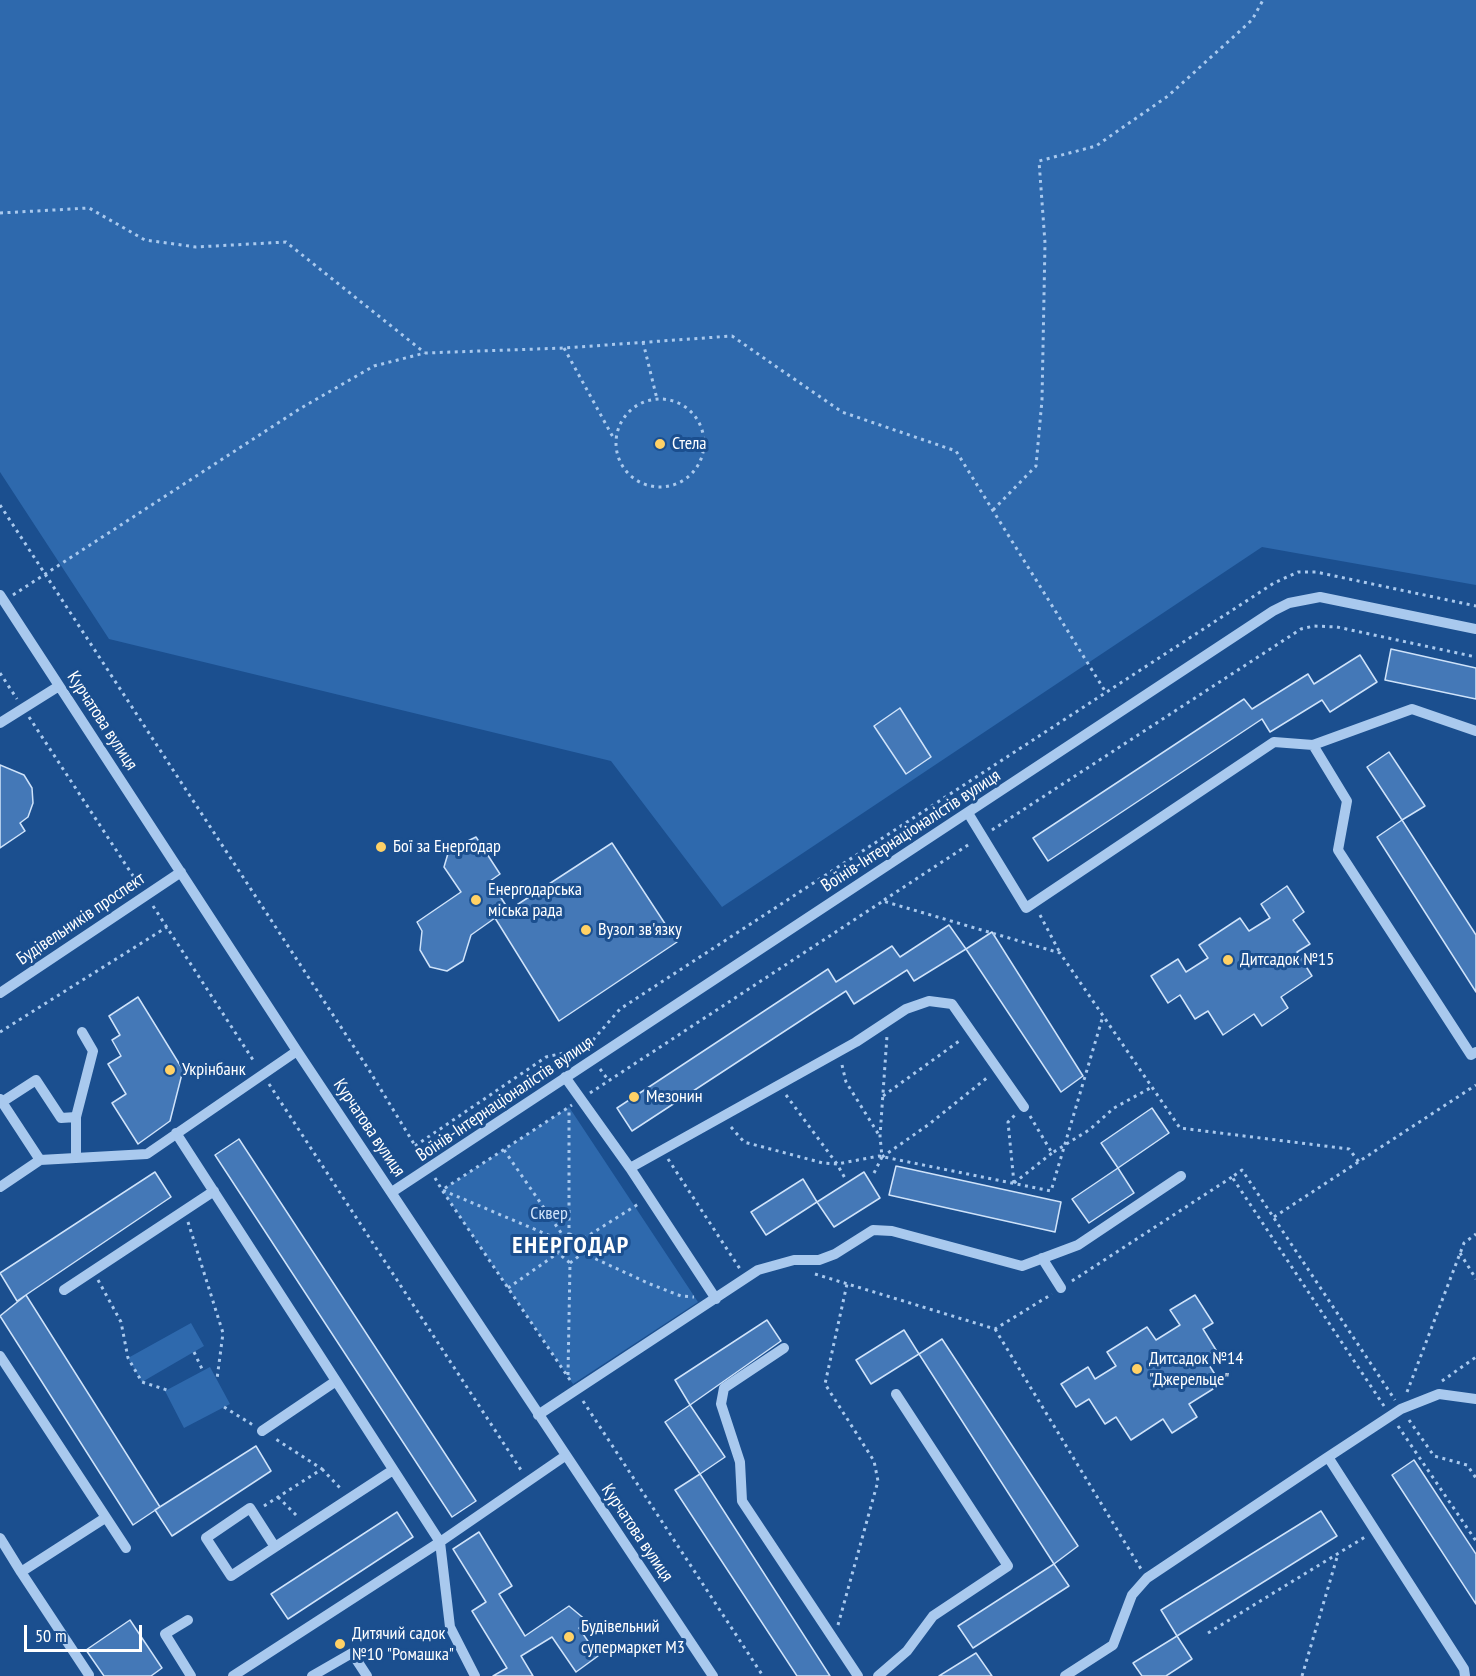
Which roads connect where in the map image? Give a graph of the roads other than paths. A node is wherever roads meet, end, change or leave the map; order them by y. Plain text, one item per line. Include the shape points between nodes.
1 (2, 598) edge
2 (1476, 629) edge
3 (59, 686) junction
4 (0, 723) edge
5 (1476, 731) edge
6 (1313, 745) junction
7 (968, 813) junction
8 (181, 872) junction
9 (0, 993) edge
10 (82, 1032) dead end
11 (297, 1051) junction
12 (1476, 1052) edge
13 (565, 1077) junction
14 (1, 1100) edge
15 (1024, 1107) road end
16 (76, 1117) junction
17 (176, 1132) junction
18 (76, 1158) junction
19 (40, 1160) junction
20 (630, 1168) junction
21 (1181, 1176) dead end
22 (0, 1187) edge
23 (214, 1191) junction
24 (392, 1192) junction
25 (1042, 1258) junction
26 (1061, 1288) dead end
27 (64, 1290) dead end
28 (716, 1299) junction
29 (784, 1348) dead end
30 (0, 1356) edge
31 (336, 1382) junction
32 (896, 1394) dead end
33 (1476, 1399) edge
34 (538, 1415) junction
35 (262, 1431) road end
36 (565, 1456) junction
37 (1328, 1458) junction
38 (393, 1470) junction
39 (105, 1518) junction
40 (0, 1538) edge
41 (440, 1542) junction
42 (275, 1547) junction
43 (126, 1548) dead end
44 (21, 1572) junction
45 (188, 1620) dead end
46 (1083, 1671) edge
47 (89, 1675) edge
48 (239, 1675) edge
49 (191, 1676) edge
50 (312, 1676) edge
51 (367, 1676) edge
52 (475, 1676) edge
53 (713, 1676) edge
54 (858, 1676) edge
55 (878, 1676) edge
56 (1065, 1676) edge
57 (1465, 1676) edge

1 - 3 street, Курчатова вулиця
2 - 7 street, Воїнів-Інтернаціоналістів вулиця via 1320,597 1289,603
3 - 4 street
3 - 8 street, Курчатова вулиця
5 - 6 street via 1412,709
6 - 7 street via 1274,742 1026,908
6 - 12 street via 1347,801 1338,850 1471,1055
7 - 13 street, Воїнів-Інтернаціоналістів вулиця
8 - 9 street, Будівельників проспект
8 - 11 street, Курчатова вулиця
10 - 16 street via 93,1051
11 - 17 street
11 - 24 street, Курчатова вулиця
13 - 20 street
13 - 24 street, Воїнів-Інтернаціоналістів вулиця
14 - 16 street via 36,1080 61,1118
14 - 19 street
15 - 20 street via 952,1004 929,1001 906,1009 838,1052
16 - 18 street
17 - 18 street via 147,1155
17 - 23 street
18 - 19 street
19 - 22 street
20 - 28 street
21 - 25 street via 1078,1245
23 - 27 street
23 - 31 street
24 - 34 street, Курчатова вулиця
25 - 26 street
25 - 28 street via 1022,1266 892,1231 873,1230 836,1254 819,1260 794,1260 758,1270
28 - 34 street
29 - 54 street via 724,1388 721,1404 740,1462 742,1501
30 - 39 street
31 - 35 street
31 - 38 street
32 - 55 street via 1008,1566 933,1616 907,1652
33 - 37 street via 1439,1394 1401,1409
34 - 36 street, Курчатова вулиця
36 - 41 street
36 - 53 street, Курчатова вулиця
37 - 46 street via 1147,1578 1132,1595 1113,1645
37 - 57 street
38 - 41 street
38 - 42 street
39 - 43 street
39 - 44 street
40 - 44 street
41 - 48 street
41 - 52 street via 450,1627
42 - 42 street via 250,1508 206,1538 231,1576
44 - 47 street
45 - 49 street via 165,1634
46 - 56 street
50 - 51 street via 352,1653

